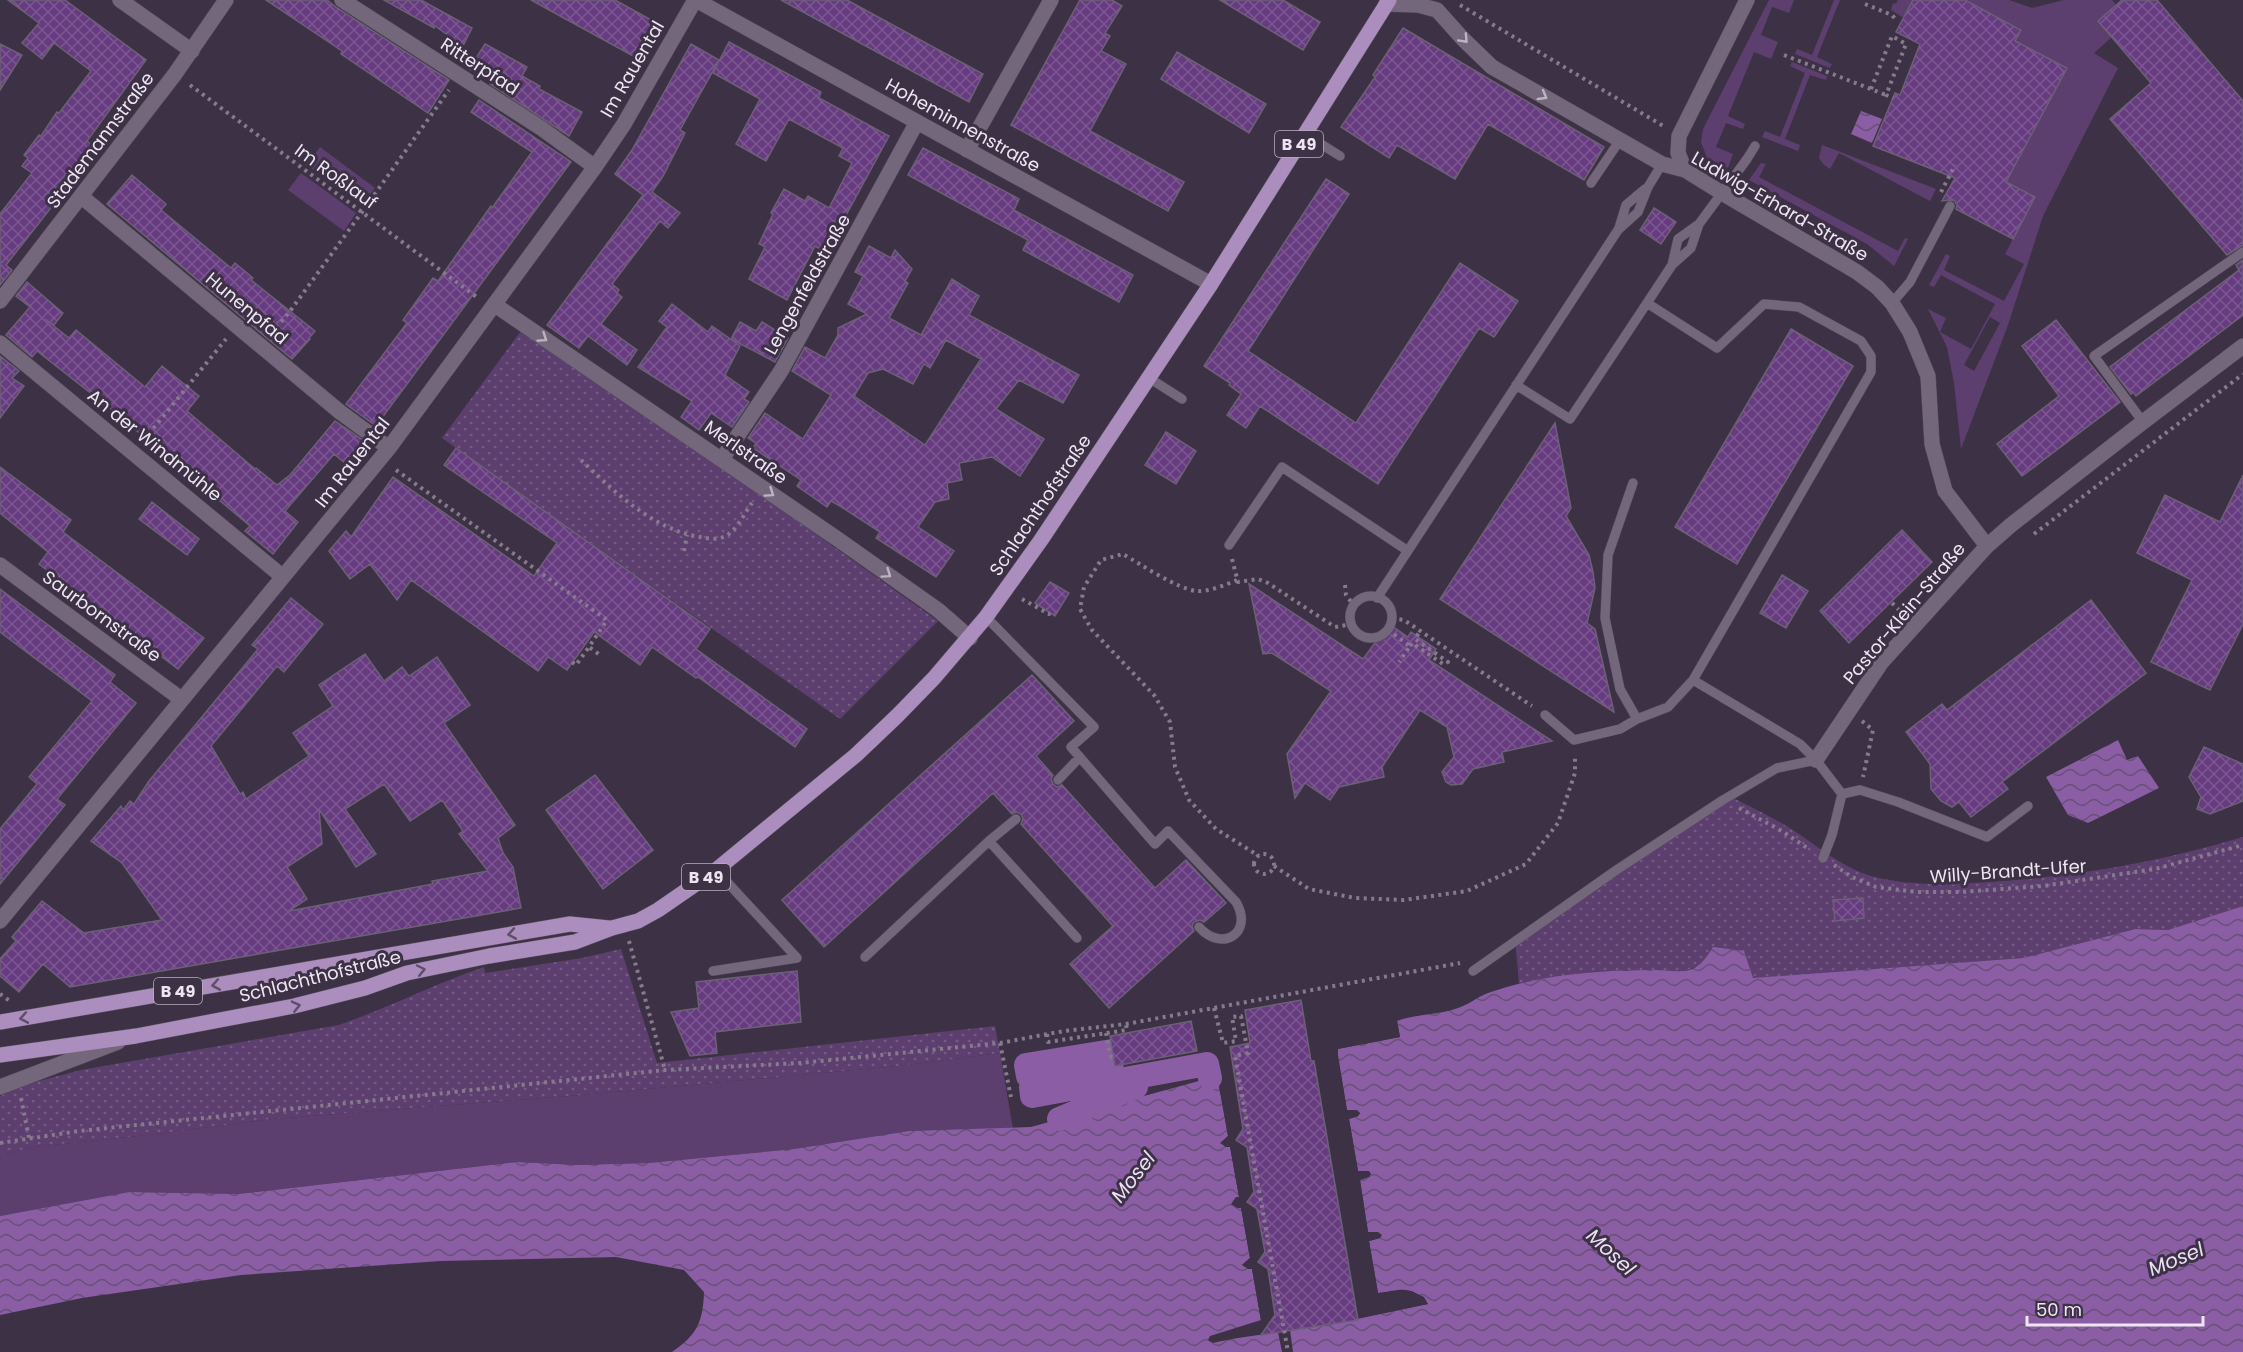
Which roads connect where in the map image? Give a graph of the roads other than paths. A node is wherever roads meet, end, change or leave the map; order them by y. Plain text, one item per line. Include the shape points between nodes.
1 (120, 0) edge
2 (226, 0) edge
3 (342, 0) edge
4 (695, 0) edge
5 (1051, 0) edge
6 (1748, 0) edge
7 (1388, 2) edge
8 (192, 51) junction
9 (917, 122) junction
10 (1305, 134) junction
11 (1620, 140) junction
12 (1755, 146) dead end
13 (967, 150) junction
14 (1340, 156) dead end
15 (1662, 164) junction
16 (595, 167) junction
17 (1686, 170) junction
18 (1592, 183) dead end
19 (1722, 193) junction
20 (82, 196) junction
21 (1950, 206) dead end
22 (1699, 224) junction
23 (2243, 252) edge
24 (1672, 265) junction
25 (1211, 284) junction
26 (0, 301) edge
27 (489, 303) junction
28 (1647, 303) junction
29 (1892, 303) junction
30 (0, 343) edge
31 (2243, 346) edge
32 (1149, 378) junction
33 (1516, 386) junction
34 (1182, 399) dead end
35 (2143, 422) junction
36 (389, 448) junction
37 (722, 459) junction
38 (1633, 483) dead end
39 (1229, 546) road end
40 (1987, 546) junction
41 (1408, 551) junction
42 (0, 565) edge
43 (284, 577) junction
44 (1377, 598) junction
45 (986, 617) junction
46 (970, 638) junction
47 (1693, 680) junction
48 (181, 699) junction
49 (1545, 715) road end
50 (1637, 718) junction
51 (1080, 757) junction
52 (1816, 760) junction
53 (1058, 780) dead end
54 (1842, 794) junction
55 (2028, 806) dead end
56 (1016, 819) dead end
57 (989, 841) junction
58 (1823, 858) road end
59 (716, 870) junction
60 (0, 921) edge
61 (618, 927) junction
62 (1199, 927) dead end
63 (1077, 938) dead end
64 (865, 957) dead end
65 (713, 971) dead end
66 (1473, 971) road end
67 (0, 1022) edge
68 (136, 1036) junction
69 (0, 1055) edge
70 (0, 1087) edge

1 - 8 street
2 - 8 street, Stademannstraße
3 - 16 street, Ritterpfad
4 - 9 street, Hoheminnenstraße
4 - 16 street, Im Rauental
5 - 13 street
6 - 17 street via 1679,136 1678,153
7 - 10 main road, Schlachthofstraße / B 49
7 -> 11 street, Ludwig-Erhard-Straße via 1437,10 1492,67
8 - 20 street, Stademannstraße
9 - 13 street, Hoheminnenstraße
9 - 37 street, Lengenfeldstraße via 781,371
10 - 14 lane
10 - 25 main road, Schlachthofstraße / B 49
11 - 15 street, Ludwig-Erhard-Straße
11 - 18 lane
12 - 19 lane
13 - 25 street, Hoheminnenstraße
15 - 17 street, Ludwig-Erhard-Straße
15 - 33 lane via 1648,187 1626,205 1618,230
16 - 27 street, Im Rauental
17 - 19 street, Ludwig-Erhard-Straße
19 - 22 lane
19 - 29 street, Ludwig-Erhard-Straße via 1857,272
20 - 26 street, Stademannstraße
20 - 36 street, Hunenpfad via 340,412
21 - 29 lane via 1910,282
22 - 24 lane via 1691,248
22 - 24 lane via 1678,239
23 - 35 lane via 2094,356
24 - 28 lane
25 - 32 main road, Schlachthofstraße / B 49
27 - 36 street, Im Rauental
27 -> 37 street, Merlstraße
28 - 33 lane via 1570,419
28 - 47 lane via 1717,348 1764,304 1799,307 1861,342 1871,356 1871,372
29 - 40 street, Ludwig-Erhard-Straße via 1910,332 1928,376 1932,444 1946,491
30 - 43 street, An der Windmühle
31 - 35 street, Pastor-Klein-Straße
32 - 34 lane
32 - 45 main road, Schlachthofstraße / B 49
33 - 41 lane
35 - 40 street, Pastor-Klein-Straße
36 - 43 street, Im Rauental
37 -> 46 street, Merlstraße via 938,610
38 - 50 lane via 1608,555 1605,618 1620,689
39 - 41 lane via 1282,467
40 - 52 street, Pastor-Klein-Straße via 1881,663
41 - 44 lane
42 - 48 street, Saurbornstraße
43 - 48 street, Im Rauental
44 - 44 lane via 1388,605 1392,618 1388,630 1369,638 1356,632 1351,613 1364,598
45 - 46 main road, Schlachthofstraße / B 49
45 - 51 lane via 1021,647 1094,727 1071,747
46 - 59 main road, Schlachthofstraße / B 49 via 856,755
47 - 50 lane via 1668,707
47 - 52 lane via 1800,744
48 - 60 street, Im Rauental
49 - 50 lane via 1574,740 1620,729
51 - 53 lane
51 - 62 lane via 1155,844 1168,831 1240,909 1240,929 1225,940 1207,936
52 - 54 lane
52 - 66 lane via 1777,768 1723,800
54 - 55 lane via 1860,790 1987,837
54 - 58 lane
56 - 57 lane
57 - 63 lane
57 - 64 lane
59 - 61 main road, Schlachthofstraße / B 49 via 658,910
59 - 65 lane via 797,958
61 -> 67 main road, Schlachthofstraße / B 49 via 570,924
68 -> 61 main road, Schlachthofstraße / B 49 via 294,1006 407,973 575,942
68 - 69 main road, Schlachthofstraße / B 49
68 - 70 street

